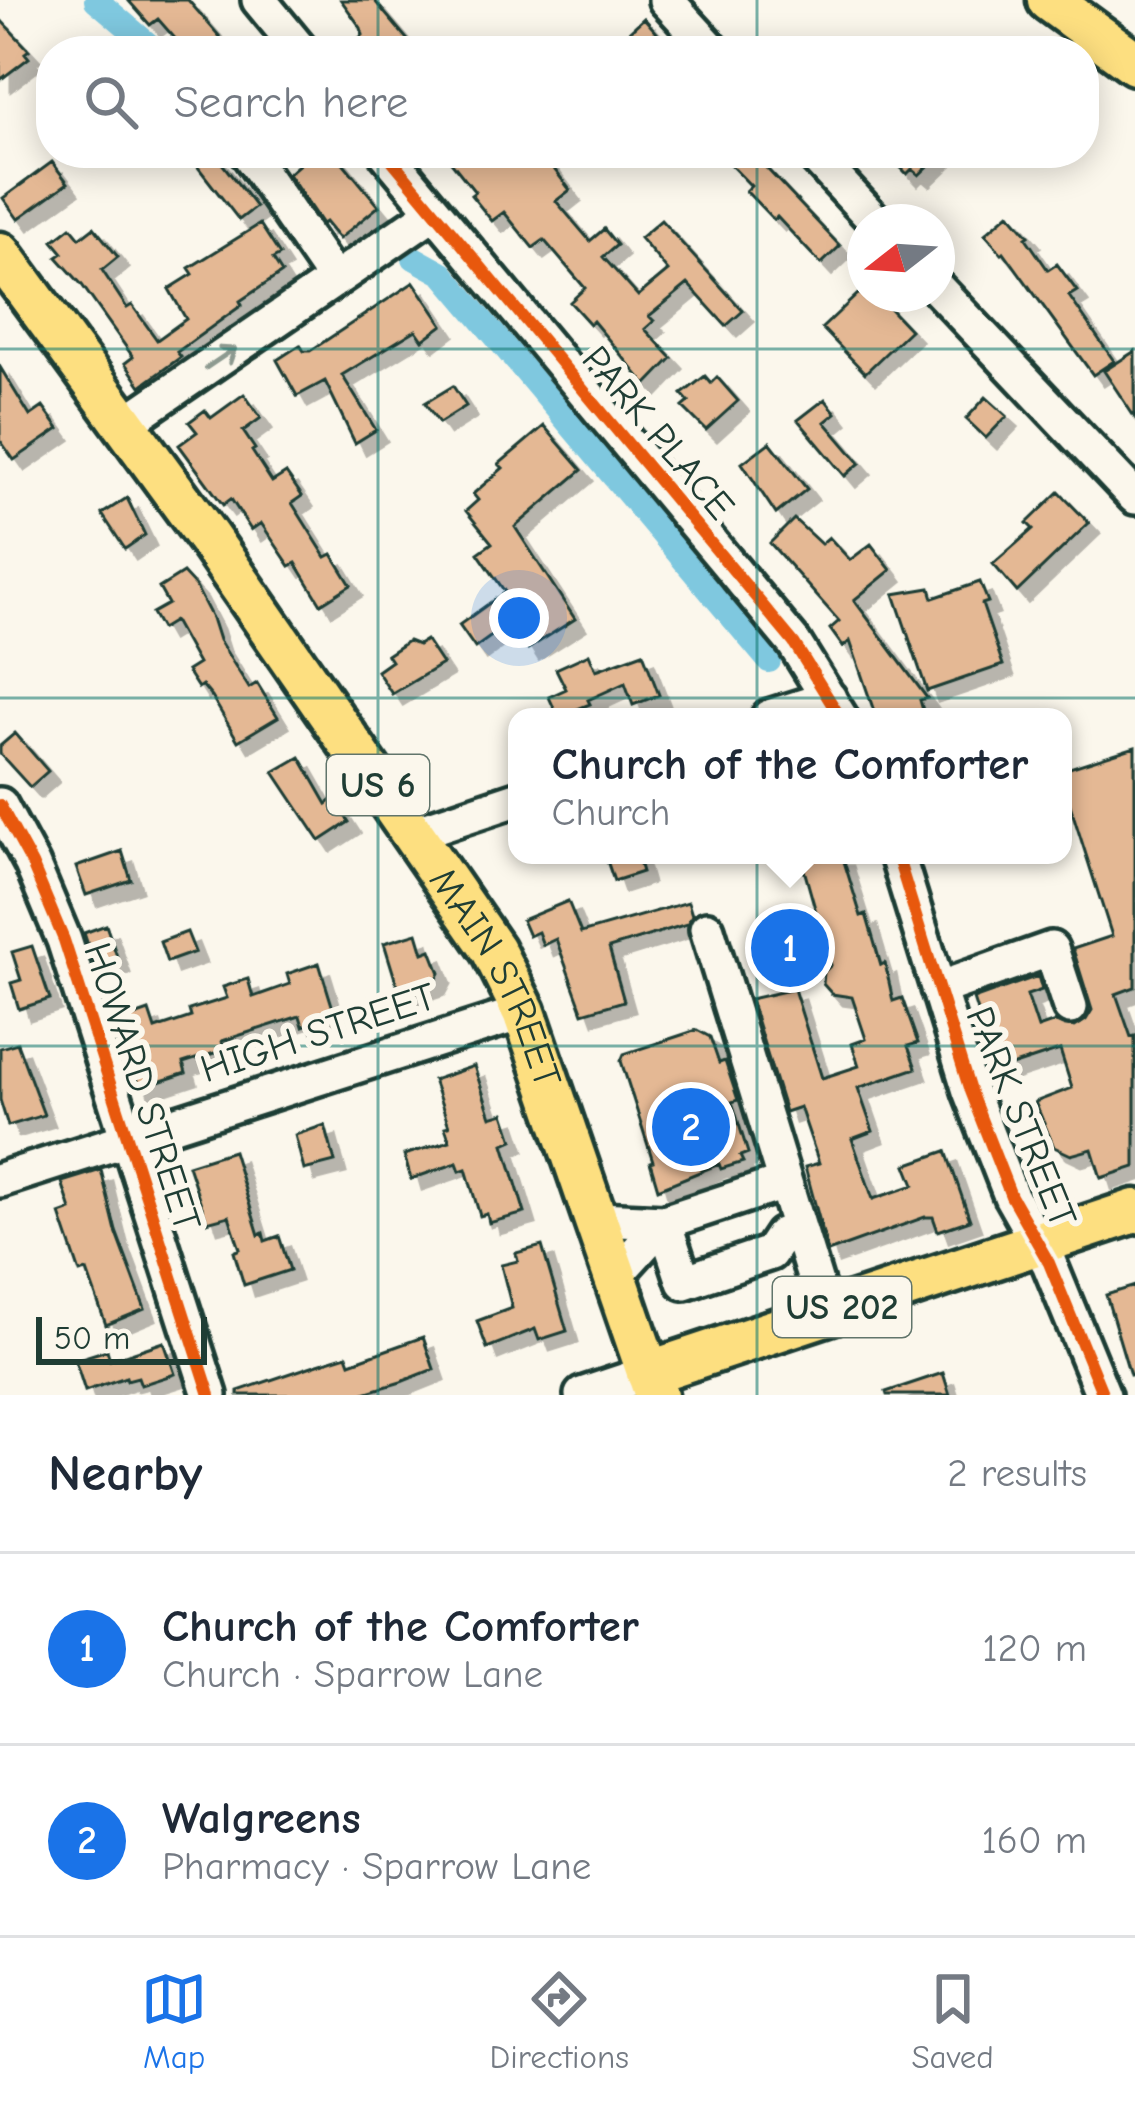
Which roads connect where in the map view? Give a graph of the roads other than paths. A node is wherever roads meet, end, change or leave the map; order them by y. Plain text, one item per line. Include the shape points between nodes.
1 (259, 0) edge
2 (666, 0) edge
3 (1048, 0) edge
4 (289, 36) edge
5 (698, 36) edge
6 (1098, 36) edge
7 (1099, 37) edge
8 (1135, 63) edge
9 (258, 168) edge
10 (398, 168) edge
11 (826, 168) edge
12 (859, 204) edge
13 (434, 212) junction
14 (0, 254) edge
15 (335, 280) junction
16 (955, 307) edge
17 (124, 424) junction
18 (1135, 496) edge
19 (835, 707) edge
20 (508, 803) edge
21 (0, 805) edge
22 (412, 834) junction
23 (900, 864) edge
24 (707, 929) dead end
25 (938, 988) junction
26 (1070, 1007) dead end
27 (524, 1012) junction
28 (125, 1139) junction
29 (0, 1180) edge
30 (783, 1183) junction
31 (1135, 1211) edge
32 (598, 1219) junction
33 (664, 1222) junction
34 (799, 1229) junction
35 (1037, 1244) junction
36 (616, 1275) junction
37 (825, 1313) junction
38 (652, 1384) edge
39 (210, 1395) edge
40 (582, 1395) edge
41 (1103, 1395) edge

1 - 4 street
2 - 5 street
3 - 6 main road
7 - 8 main road
9 - 15 street
10 - 13 street
11 - 12 street
13 - 15 street
13 - 19 street, PARK PLACE via 794,644
14 - 17 main road, MAIN STREET / US 6
17 -> 15 street
16 - 18 street
17 - 22 main road, MAIN STREET / US 6
20 - 22 street
21 - 28 street, HOWARD STREET via 64,940
22 - 27 main road, MAIN STREET / US 6 via 493,950
23 - 25 street, PARK STREET
24 - 30 street
25 - 26 street via 1051,949
25 - 35 street, PARK STREET via 970,1091
27 - 28 street, HIGH STREET
27 - 32 main road, MAIN STREET / US 6
28 - 29 street, HIGH STREET
28 - 39 street, HOWARD STREET
30 - 33 street
30 - 34 street
31 - 35 main road, US 202
32 - 33 street
32 - 36 main road, MAIN STREET / US 6
33 - 34 street via 684,1282 770,1253 782,1235
33 - 36 street
34 - 37 street
35 - 37 main road, US 202
35 - 41 street, PARK STREET
36 - 38 main road, MAIN STREET / US 6
37 - 38 main road, US 202
38 - 40 street

